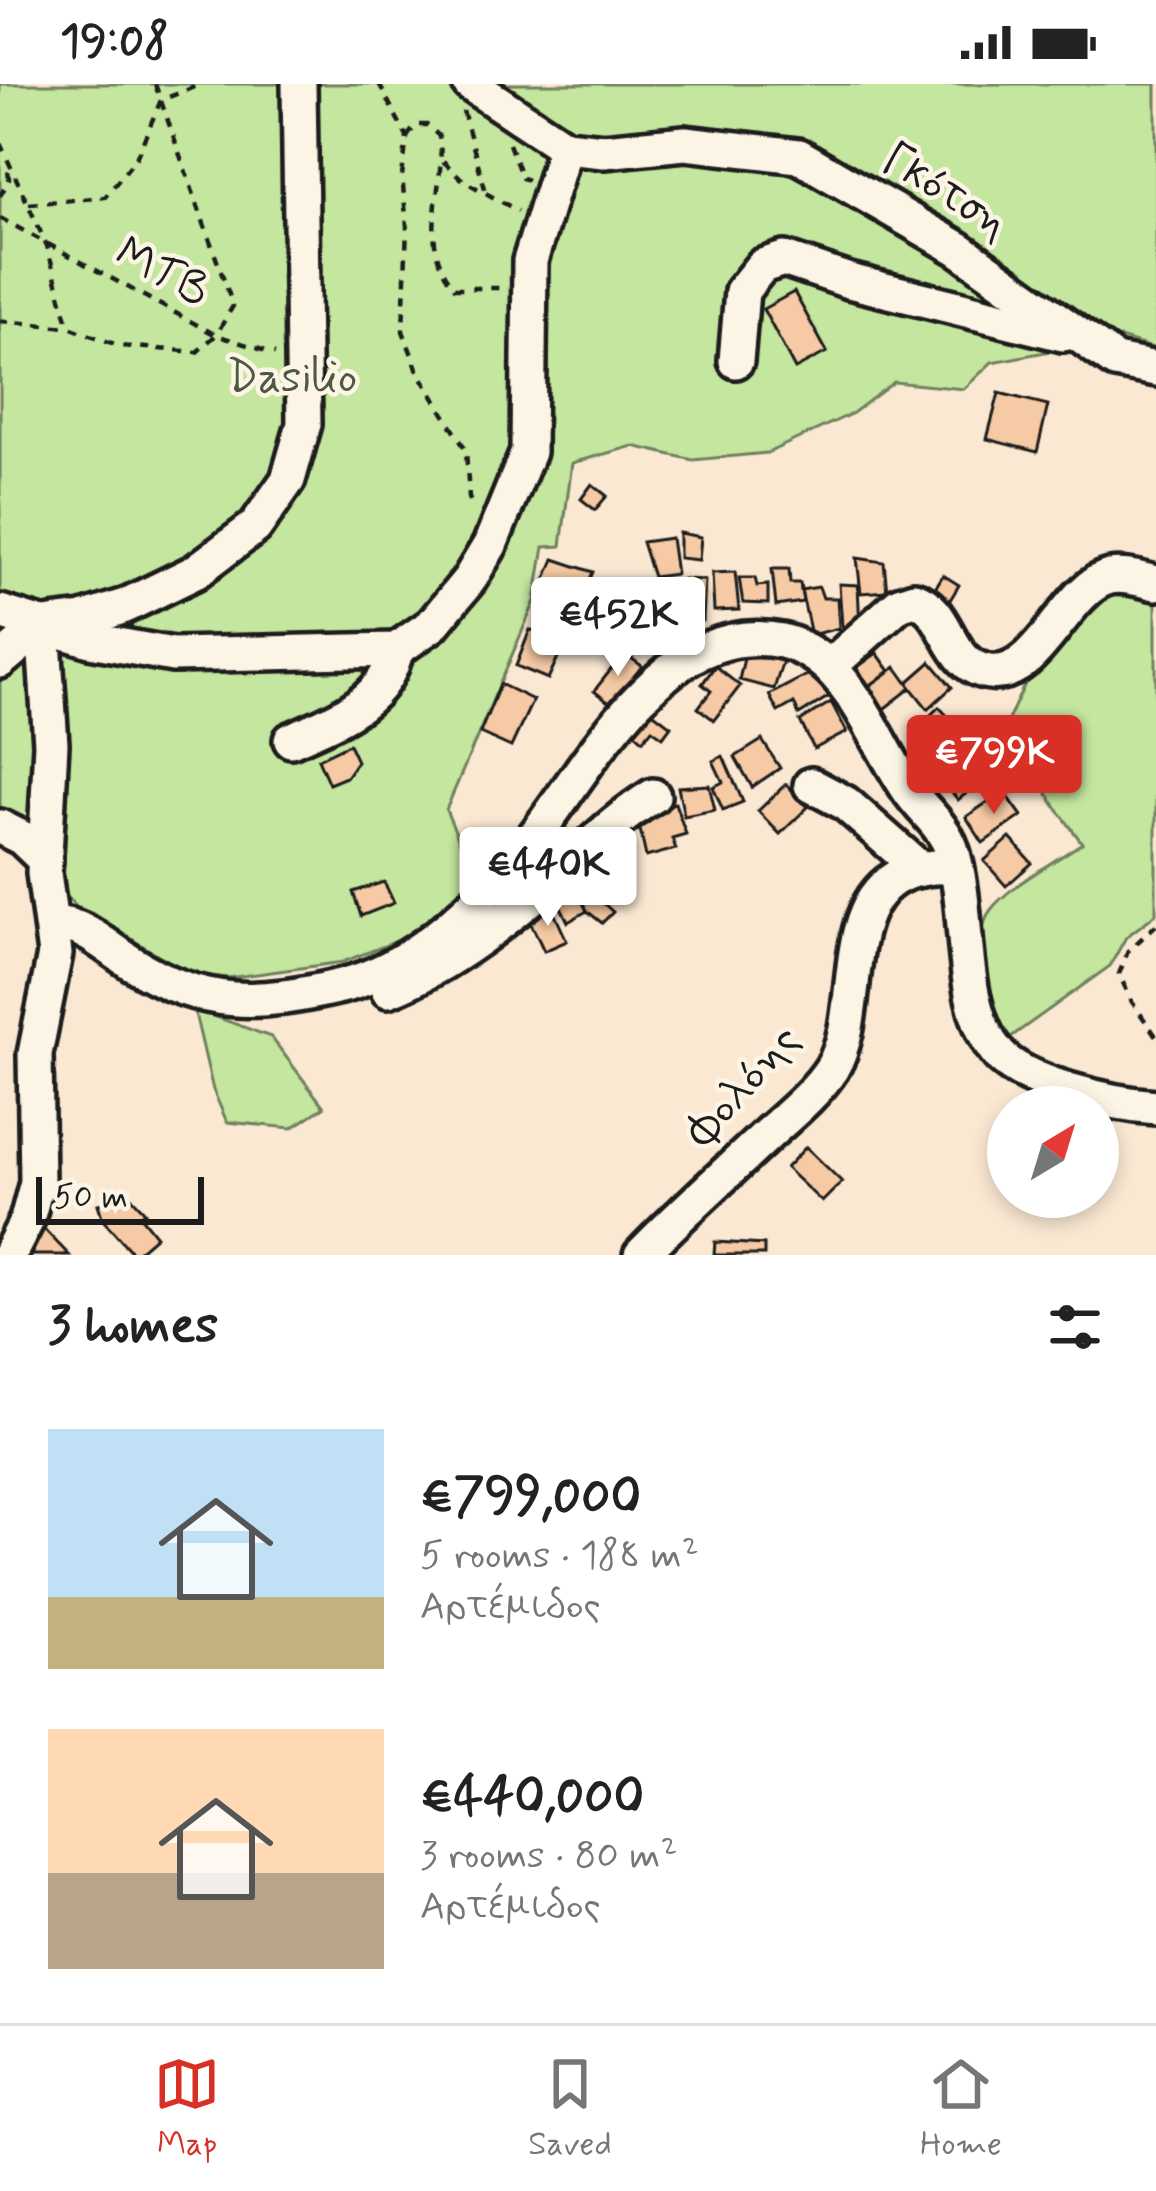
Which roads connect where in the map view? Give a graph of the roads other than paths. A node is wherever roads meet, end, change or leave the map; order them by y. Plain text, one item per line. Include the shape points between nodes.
1 (298, 84) edge
2 (465, 93) edge
3 (565, 147) junction
4 (1082, 340) junction
5 (736, 361) dead end
6 (1156, 369) edge
7 (1156, 583) edge
8 (0, 612) edge
9 (43, 625) junction
10 (397, 650) junction
11 (0, 661) edge
12 (829, 667) junction
13 (291, 740) dead end
14 (811, 785) dead end
15 (653, 796) dead end
16 (0, 827) edge
17 (45, 860) junction
18 (955, 866) junction
19 (920, 869) junction
20 (52, 923) junction
21 (283, 998) junction
22 (1156, 1107) edge
23 (9, 1255) edge
24 (641, 1255) edge

1 - 9 street via 304,424 281,494 255,527 195,572 83,620
2 - 3 street
3 - 4 street, Γκότση via 685,142 799,156 959,249
3 - 10 street via 539,224 529,288 528,452 490,544 454,602
4 - 5 street via 784,259 762,266 742,291
4 - 6 street, Γκότση via 1115,361
7 - 12 street via 1117,576 1097,582 1002,673 965,663 933,611 914,599
8 - 9 street
9 - 10 street via 173,655
9 - 11 street
9 - 17 street via 51,744
10 - 13 street via 357,709
12 - 18 street via 944,834
12 - 21 street via 797,646 760,639 714,646 686,661 638,698 514,862 434,938 376,974
14 - 19 street via 844,802
15 - 21 street via 426,972 334,1006
16 - 17 street
17 - 20 street
18 - 19 street
18 - 22 street via 976,1007 997,1052 1050,1082
19 - 24 street, Φολόης via 888,883 863,918 842,1041 827,1075
20 - 21 street via 83,929 183,990 230,1000
20 - 23 street via 54,966 34,1054 37,1182

